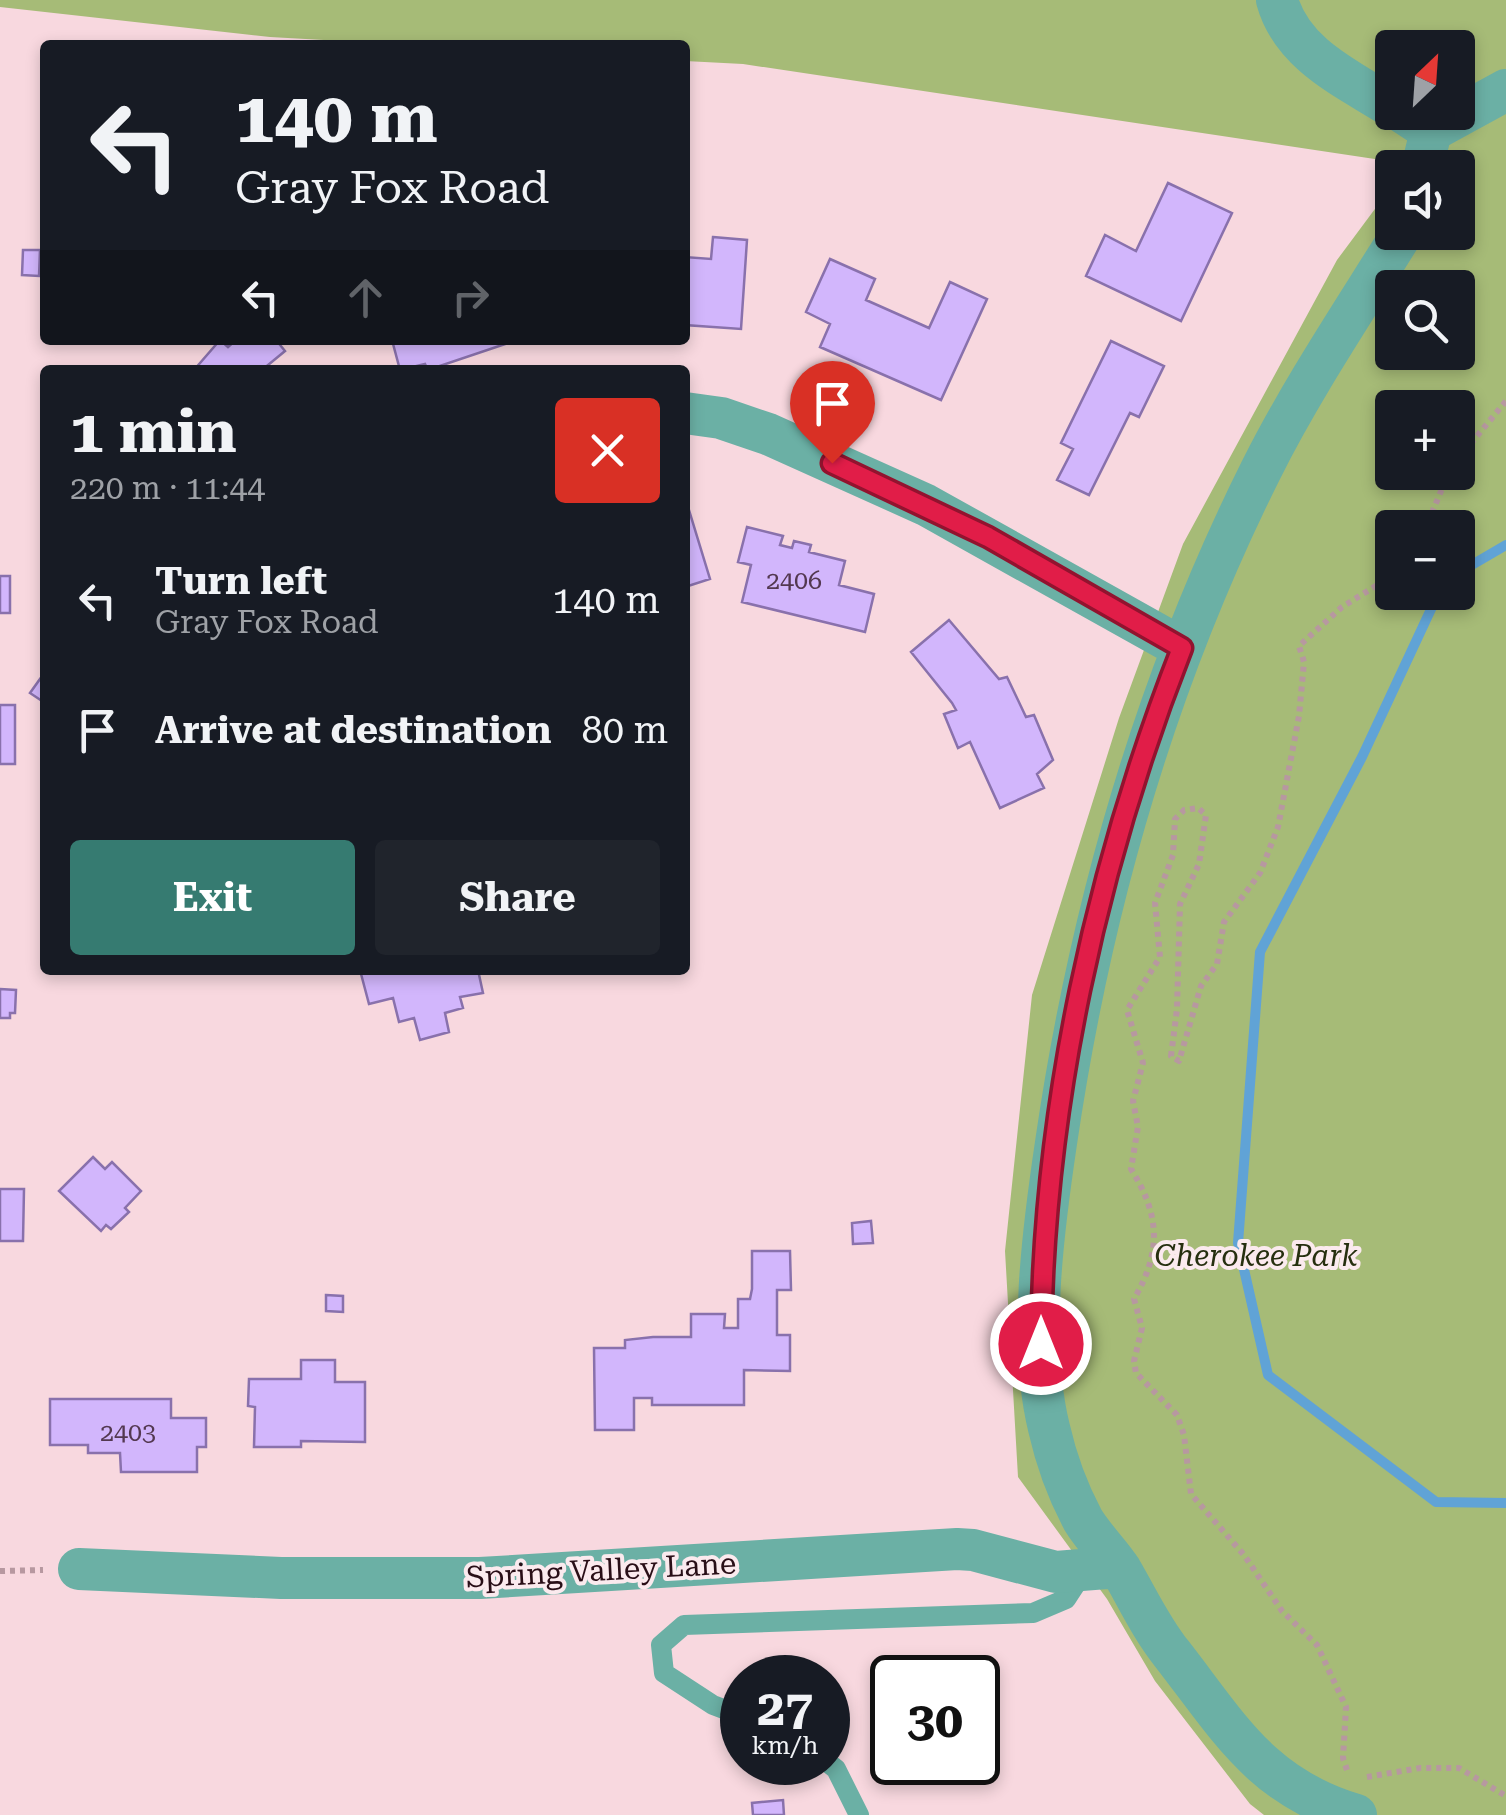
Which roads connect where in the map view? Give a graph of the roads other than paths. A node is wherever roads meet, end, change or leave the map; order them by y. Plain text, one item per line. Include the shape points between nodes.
1 (1277, 0) edge
2 (1506, 90) edge
3 (1375, 96) edge
4 (1418, 137) edge
5 (1392, 250) edge
6 (690, 413) edge
7 (1182, 648) junction
8 (79, 1569) dead end
9 (1102, 1569) junction
10 (720, 1708) edge
11 (844, 1785) edge
12 (860, 1815) edge
13 (1356, 1815) edge

1 - 3 street via 1313,57
2 - 4 street
5 - 7 street via 1270,452
6 - 7 street via 768,434 926,505
7 - 9 street via 1150,732 1097,923 1051,1175 1040,1371 1062,1471
8 - 9 street, Spring Valley Lane via 480,1578 956,1549 1056,1572
9 - 10 lane via 1066,1599 1034,1613 684,1626 660,1645 664,1673
9 - 13 street via 1248,1751 1288,1787
11 - 12 lane

